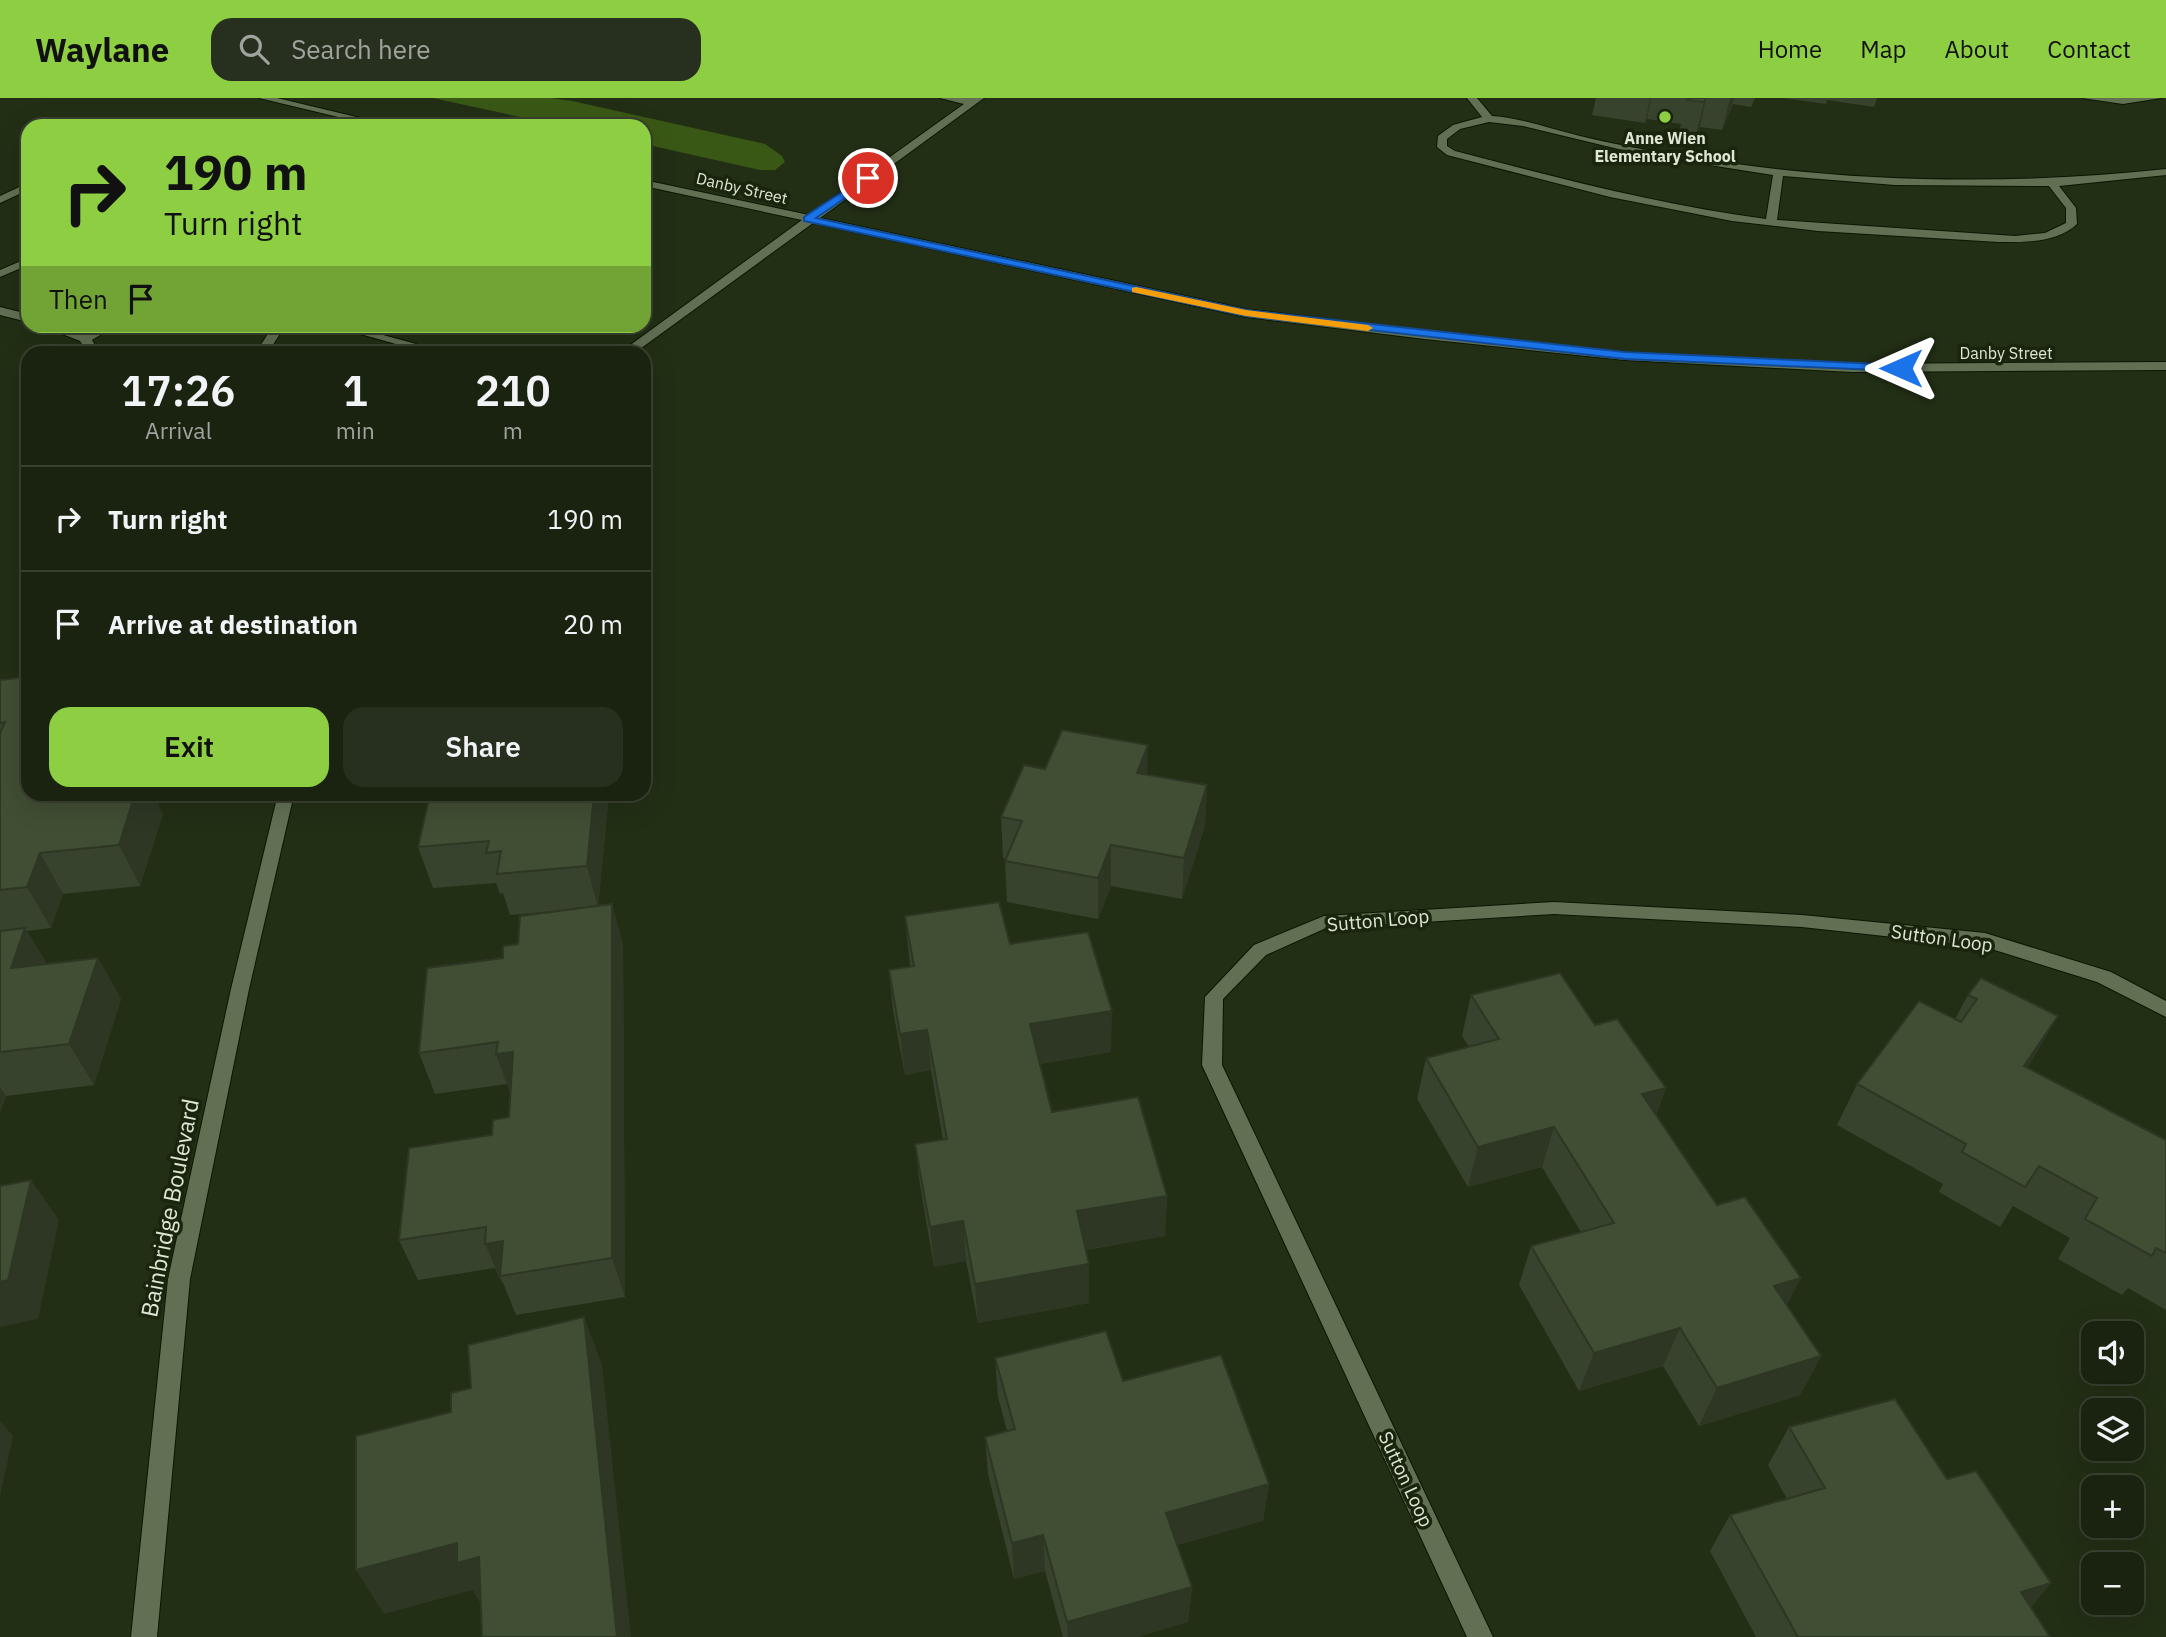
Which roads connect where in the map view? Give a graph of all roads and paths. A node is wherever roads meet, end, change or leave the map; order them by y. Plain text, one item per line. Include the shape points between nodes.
1 (264, 98) edge
2 (945, 98) edge
3 (1472, 98) edge
4 (2087, 98) edge
5 (2156, 98) edge
6 (976, 100) edge
7 (358, 119) edge
8 (1489, 119) junction
9 (2166, 172) edge
10 (1778, 175) junction
11 (2052, 183) junction
12 (651, 185) edge
13 (21, 190) edge
14 (0, 200) edge
15 (808, 219) junction
16 (1771, 223) junction
17 (21, 264) edge
18 (0, 274) edge
19 (0, 311) edge
20 (21, 316) edge
21 (68, 333) edge
22 (96, 333) edge
23 (366, 333) edge
24 (85, 339) junction
25 (410, 344) dead end
26 (89, 346) edge
27 (635, 346) edge
28 (2166, 366) edge
29 (284, 801) edge
30 (2166, 1010) edge
31 (144, 1637) edge
32 (1480, 1637) edge

1 - 7 street
2 - 6 street
3 - 8 street
4 - 5 street
6 - 15 street
8 - 10 street
8 - 16 street via 1451,128 1441,138 1442,147 1451,153 1660,204
9 - 11 street
10 - 11 street
10 - 16 street
11 - 16 street via 2071,208 2072,223 2063,232 2044,236 1900,233
12 - 15 street, Danby Street
13 - 14 street
15 - 27 street
15 - 28 street, Danby Street via 1246,313 1425,335 1625,356 1852,368
17 - 18 street
19 - 20 street
21 - 24 street
22 - 24 street
23 - 25 street
24 - 26 street
29 - 31 street, Bainbridge Boulevard via 179,1279
30 - 32 street, Sutton Loop via 2104,977 1985,940 1802,921 1554,908 1324,922 1260,950 1214,997 1212,1065

